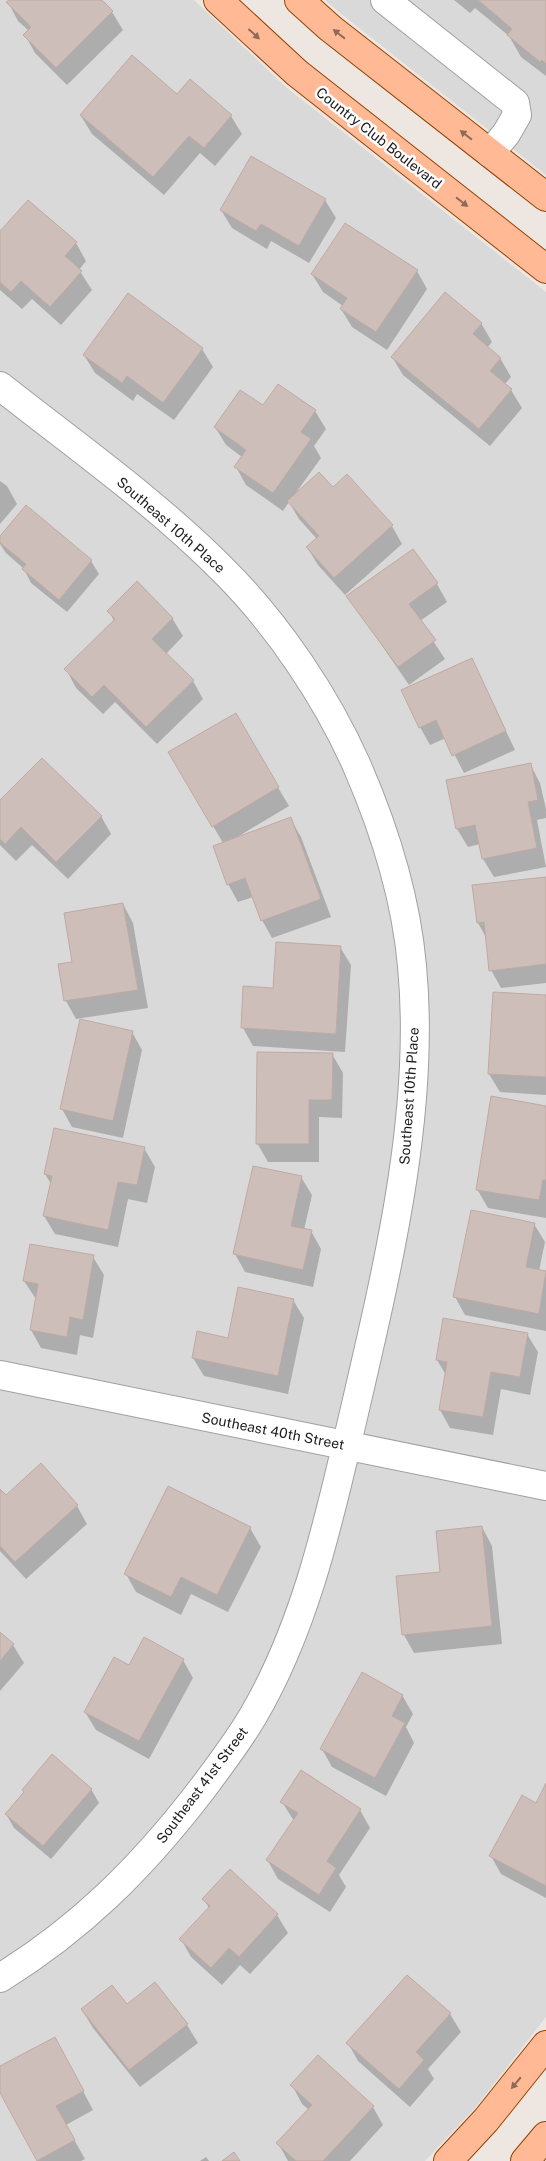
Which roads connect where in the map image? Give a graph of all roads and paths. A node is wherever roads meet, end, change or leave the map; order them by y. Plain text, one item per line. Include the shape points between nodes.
1 (218, 0) edge
2 (298, 0) edge
3 (385, 0) edge
4 (490, 153) junction
5 (546, 197) edge
6 (546, 269) edge
7 (0, 386) edge
8 (0, 1375) edge
9 (346, 1446) junction
10 (546, 1486) edge
11 (0, 1978) edge
12 (546, 2045) edge
13 (546, 2136) edge
14 (448, 2161) edge
15 (525, 2161) edge

1 -> 6 main road, Country Club Boulevard via 297,73
4 -> 2 main road
3 - 4 street via 515,103 517,116
4 - 5 main road
7 - 9 street, Southeast 10th Place via 194,542 260,610 307,676 342,736 382,830 400,896 412,962 414,1069 403,1175
8 - 9 street, Southeast 40th Street
9 - 10 street, Southeast 40th Street
9 - 11 street, Southeast 41st Street via 312,1577 296,1624 259,1705 228,1756 160,1843 117,1888 71,1928
12 -> 14 main road via 486,2120
13 - 15 main road

